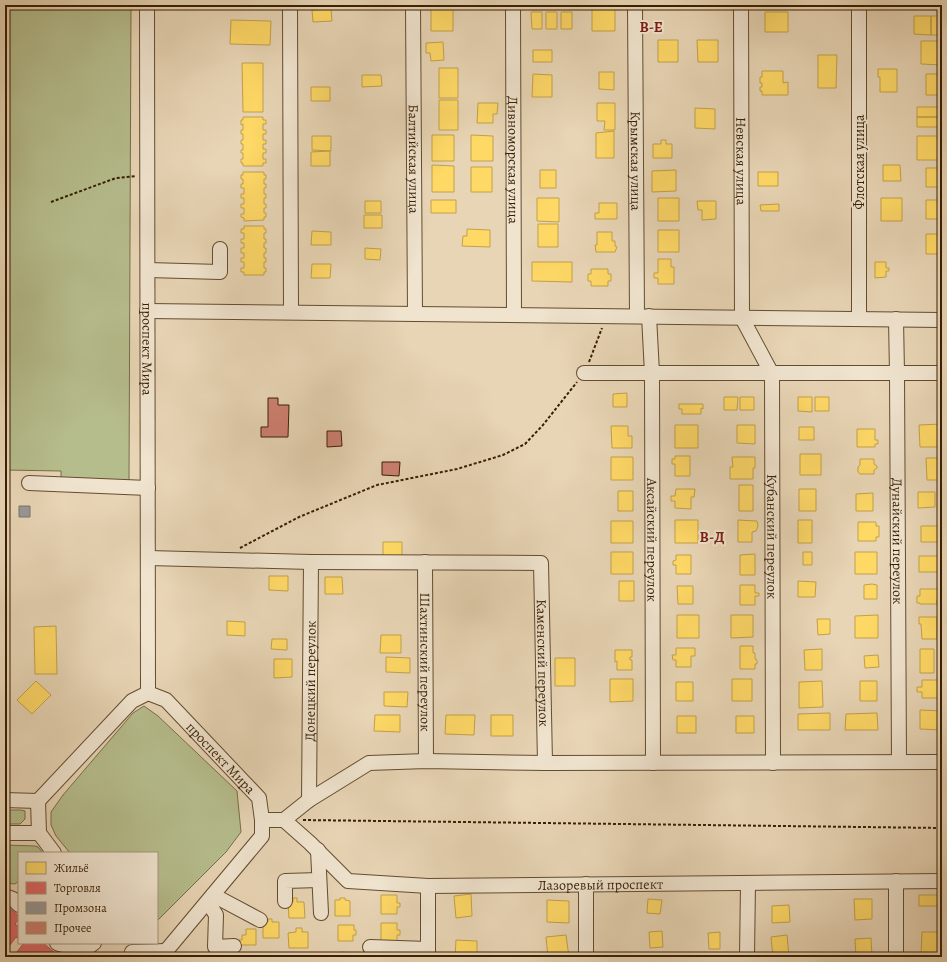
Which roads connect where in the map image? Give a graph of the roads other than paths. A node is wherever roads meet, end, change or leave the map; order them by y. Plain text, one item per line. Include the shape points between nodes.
1 (147, 5) edge
2 (290, 5) edge
3 (413, 5) edge
4 (513, 5) edge
5 (635, 5) edge
6 (741, 5) edge
7 (859, 5) edge
8 (220, 248) dead end
9 (148, 270) junction
10 (148, 311) junction
11 (291, 312) junction
12 (415, 314) junction
13 (514, 315) junction
14 (643, 316) junction
15 (742, 318) junction
16 (859, 319) junction
17 (896, 319) junction
18 (942, 320) edge
19 (584, 373) road end
20 (898, 373) junction
21 (942, 373) edge
22 (652, 374) junction
23 (772, 374) junction
24 (29, 483) dead end
25 (148, 488) junction
26 (148, 558) junction
27 (311, 562) junction
28 (425, 562) junction
29 (148, 693) junction
30 (426, 761) junction
31 (899, 762) junction
32 (942, 762) edge
33 (545, 763) junction
34 (653, 763) junction
35 (773, 763) junction
36 (5, 800) edge
37 (309, 800) junction
38 (38, 801) junction
39 (262, 820) junction
40 (284, 820) junction
41 (5, 833) edge
42 (39, 833) junction
43 (318, 850) junction
44 (53, 852) edge
45 (319, 880) junction
46 (896, 881) junction
47 (942, 881) edge
48 (748, 883) junction
49 (586, 884) junction
50 (428, 886) junction
51 (5, 896) edge
52 (210, 898) junction
53 (285, 901) dead end
54 (18, 904) edge
55 (321, 913) dead end
56 (260, 920) dead end
57 (59, 944) edge
58 (93, 944) edge
59 (234, 946) dead end
60 (370, 947) dead end
61 (130, 951) edge
62 (428, 953) edge
63 (166, 954) edge
64 (586, 957) edge
65 (747, 957) edge
66 (896, 957) edge

1 - 9 street, проспект Мира
2 - 11 street
3 - 12 street, Балтийская улица
4 - 13 street, Дивноморская улица
5 - 14 street, Крымская улица
6 - 15 street, Невская улица
7 - 16 street, Флотская улица
8 - 9 street via 220,272
9 - 10 street, проспект Мира
10 - 11 street
10 - 25 street, проспект Мира
11 - 12 street
12 - 13 street
13 - 14 street
14 - 15 street
14 - 22 street, Аксайский переулок
15 - 16 street
15 - 23 street, Кубанский переулок
16 - 17 street
17 - 18 street
17 - 20 street, Дунайский переулок
19 - 22 street
20 - 21 street
20 - 23 street
20 - 31 street, Дунайский переулок
22 - 23 street
22 - 34 street, Аксайский переулок
23 - 35 street, Кубанский переулок
24 - 25 street
25 - 26 street, проспект Мира
26 - 27 street
26 - 29 street, проспект Мира
27 - 28 street
27 - 37 street, Донецкий переулок
28 - 30 street, Шахтинский переулок
28 - 33 street, Каменский переулок via 541,563
29 - 38 street via 132,701
29 - 39 street, проспект Мира via 166,700 259,798
30 - 33 street
30 - 37 street via 368,763
31 - 32 street
31 - 35 street
33 - 34 street
34 - 35 street
36 - 38 street
37 - 40 street
38 - 42 street
39 - 40 street
39 - 52 street, проспект Мира via 262,836
40 - 43 street, Лазоревый проспект
41 - 42 street
42 - 44 street
43 - 45 street
43 - 50 street, Лазоревый проспект via 348,881
45 - 53 street via 285,881
45 - 55 street
46 - 47 street, Лазоревый проспект
46 - 48 street, Лазоревый проспект
46 - 66 street
48 - 49 street, Лазоревый проспект
48 - 65 street
49 - 50 street, Лазоревый проспект
49 - 64 street
50 - 62 street
51 - 54 street
52 - 56 street
52 - 59 street via 216,915 215,947
52 - 63 street, проспект Мира
57 - 58 street via 84,950
60 - 62 street
61 - 63 street, проспект Мира

